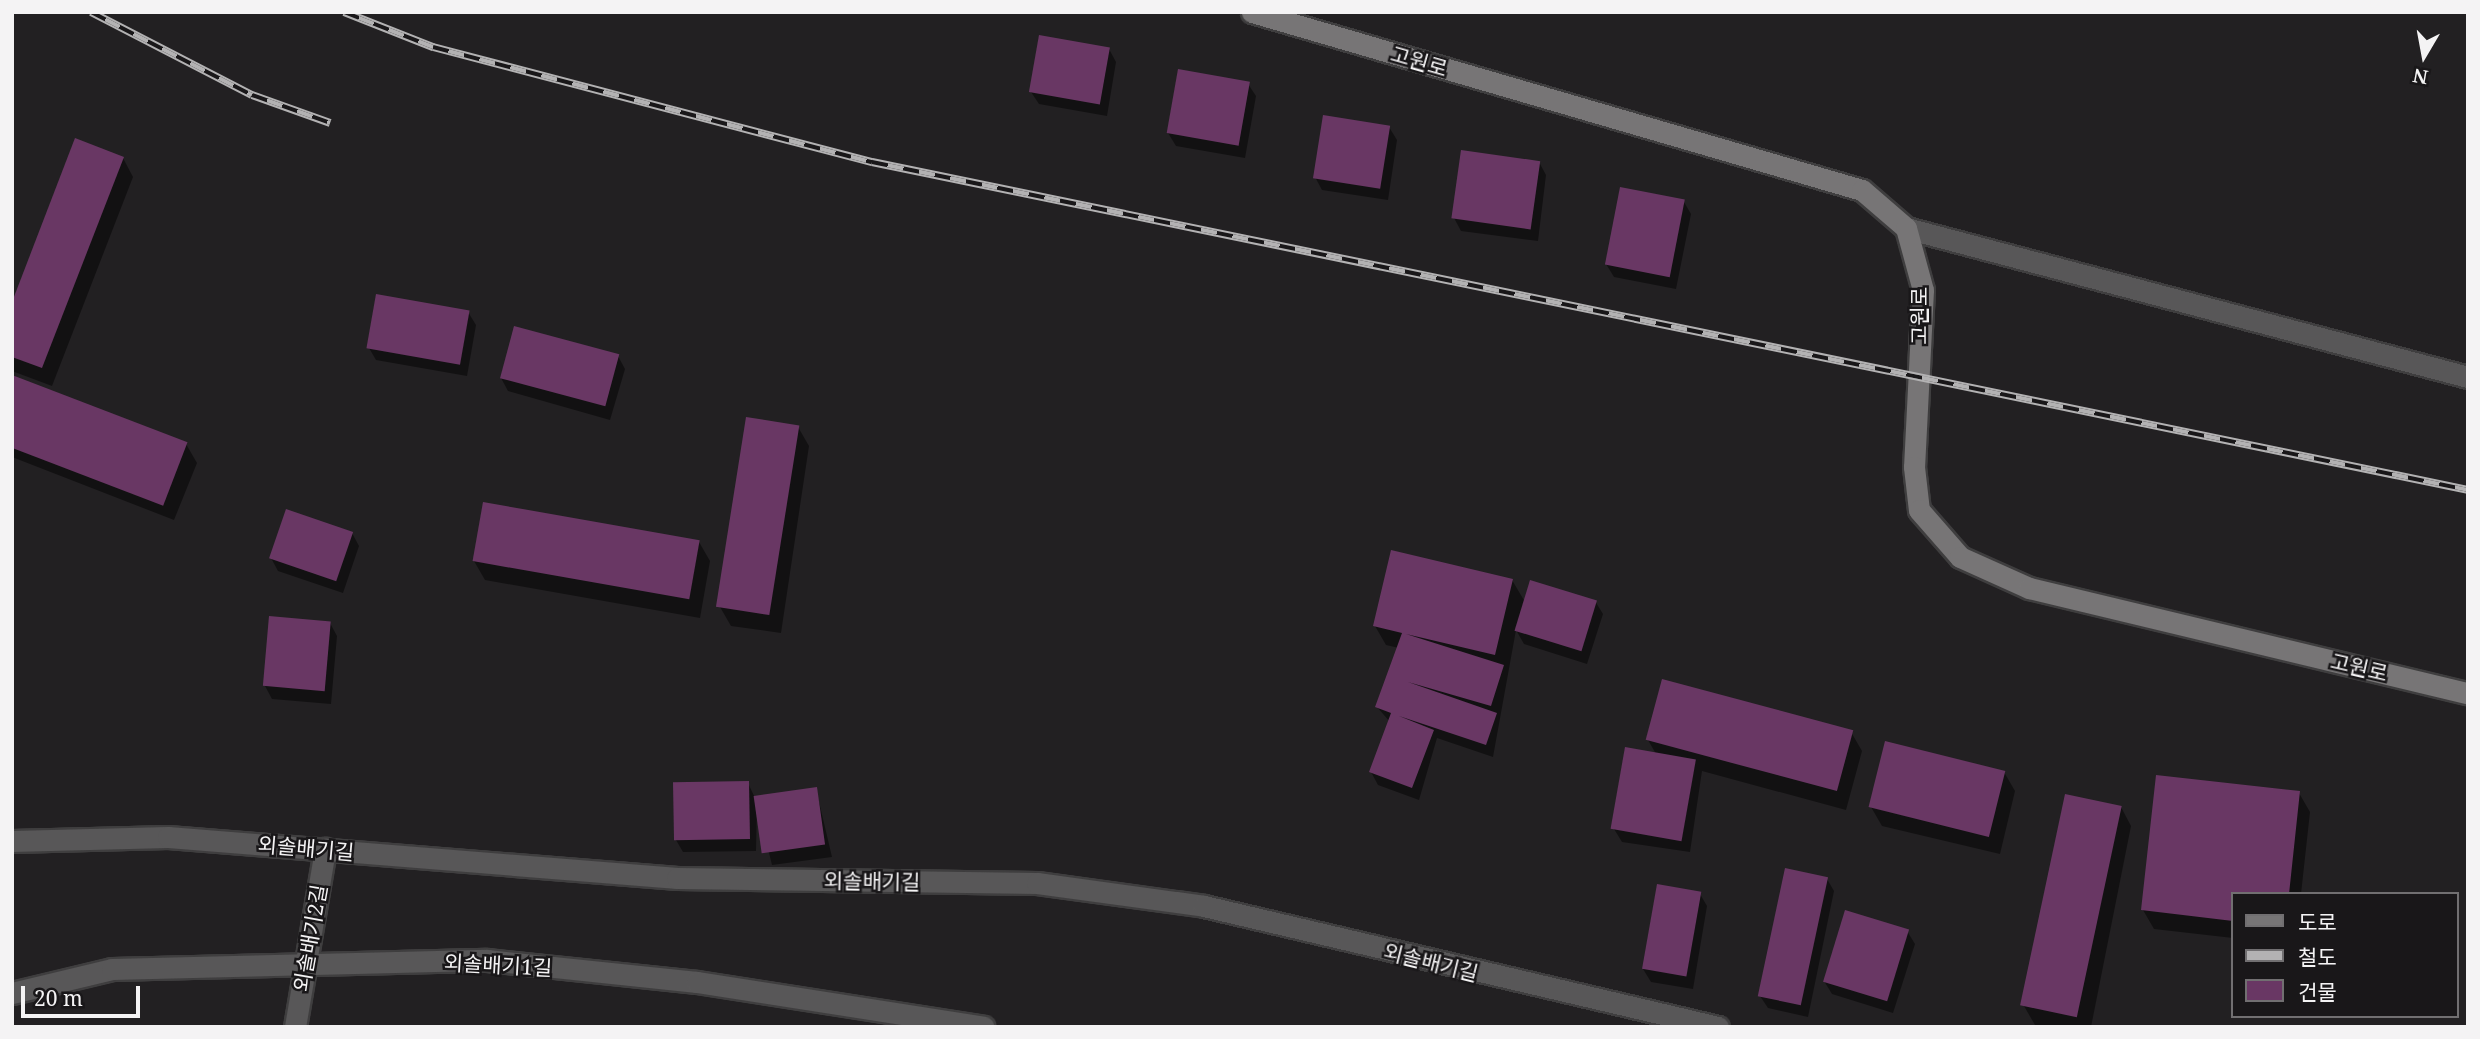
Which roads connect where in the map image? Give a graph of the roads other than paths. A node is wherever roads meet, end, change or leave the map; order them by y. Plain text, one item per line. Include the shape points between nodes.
1 (1252, 12) edge
2 (1906, 228) junction
3 (2468, 377) edge
4 (2468, 693) edge
5 (12, 841) edge
6 (325, 849) junction
7 (305, 963) junction
8 (12, 993) edge
9 (295, 1027) edge
10 (983, 1027) edge
11 (1718, 1027) edge

1 - 2 street, 고원로 via 1862,190
2 - 3 street
2 - 4 street, 고원로 via 1923,290 1914,467 1919,510 1960,557 2029,588
5 - 6 street, 외솔배기길 via 168,837
6 - 7 street, 외솔배기2길
6 - 11 street, 외솔배기길 via 677,878 1037,883 1204,906
7 - 8 street, 외솔배기1길 via 112,969
7 - 9 street, 외솔배기2길
7 - 10 street, 외솔배기1길 via 487,960 710,984

